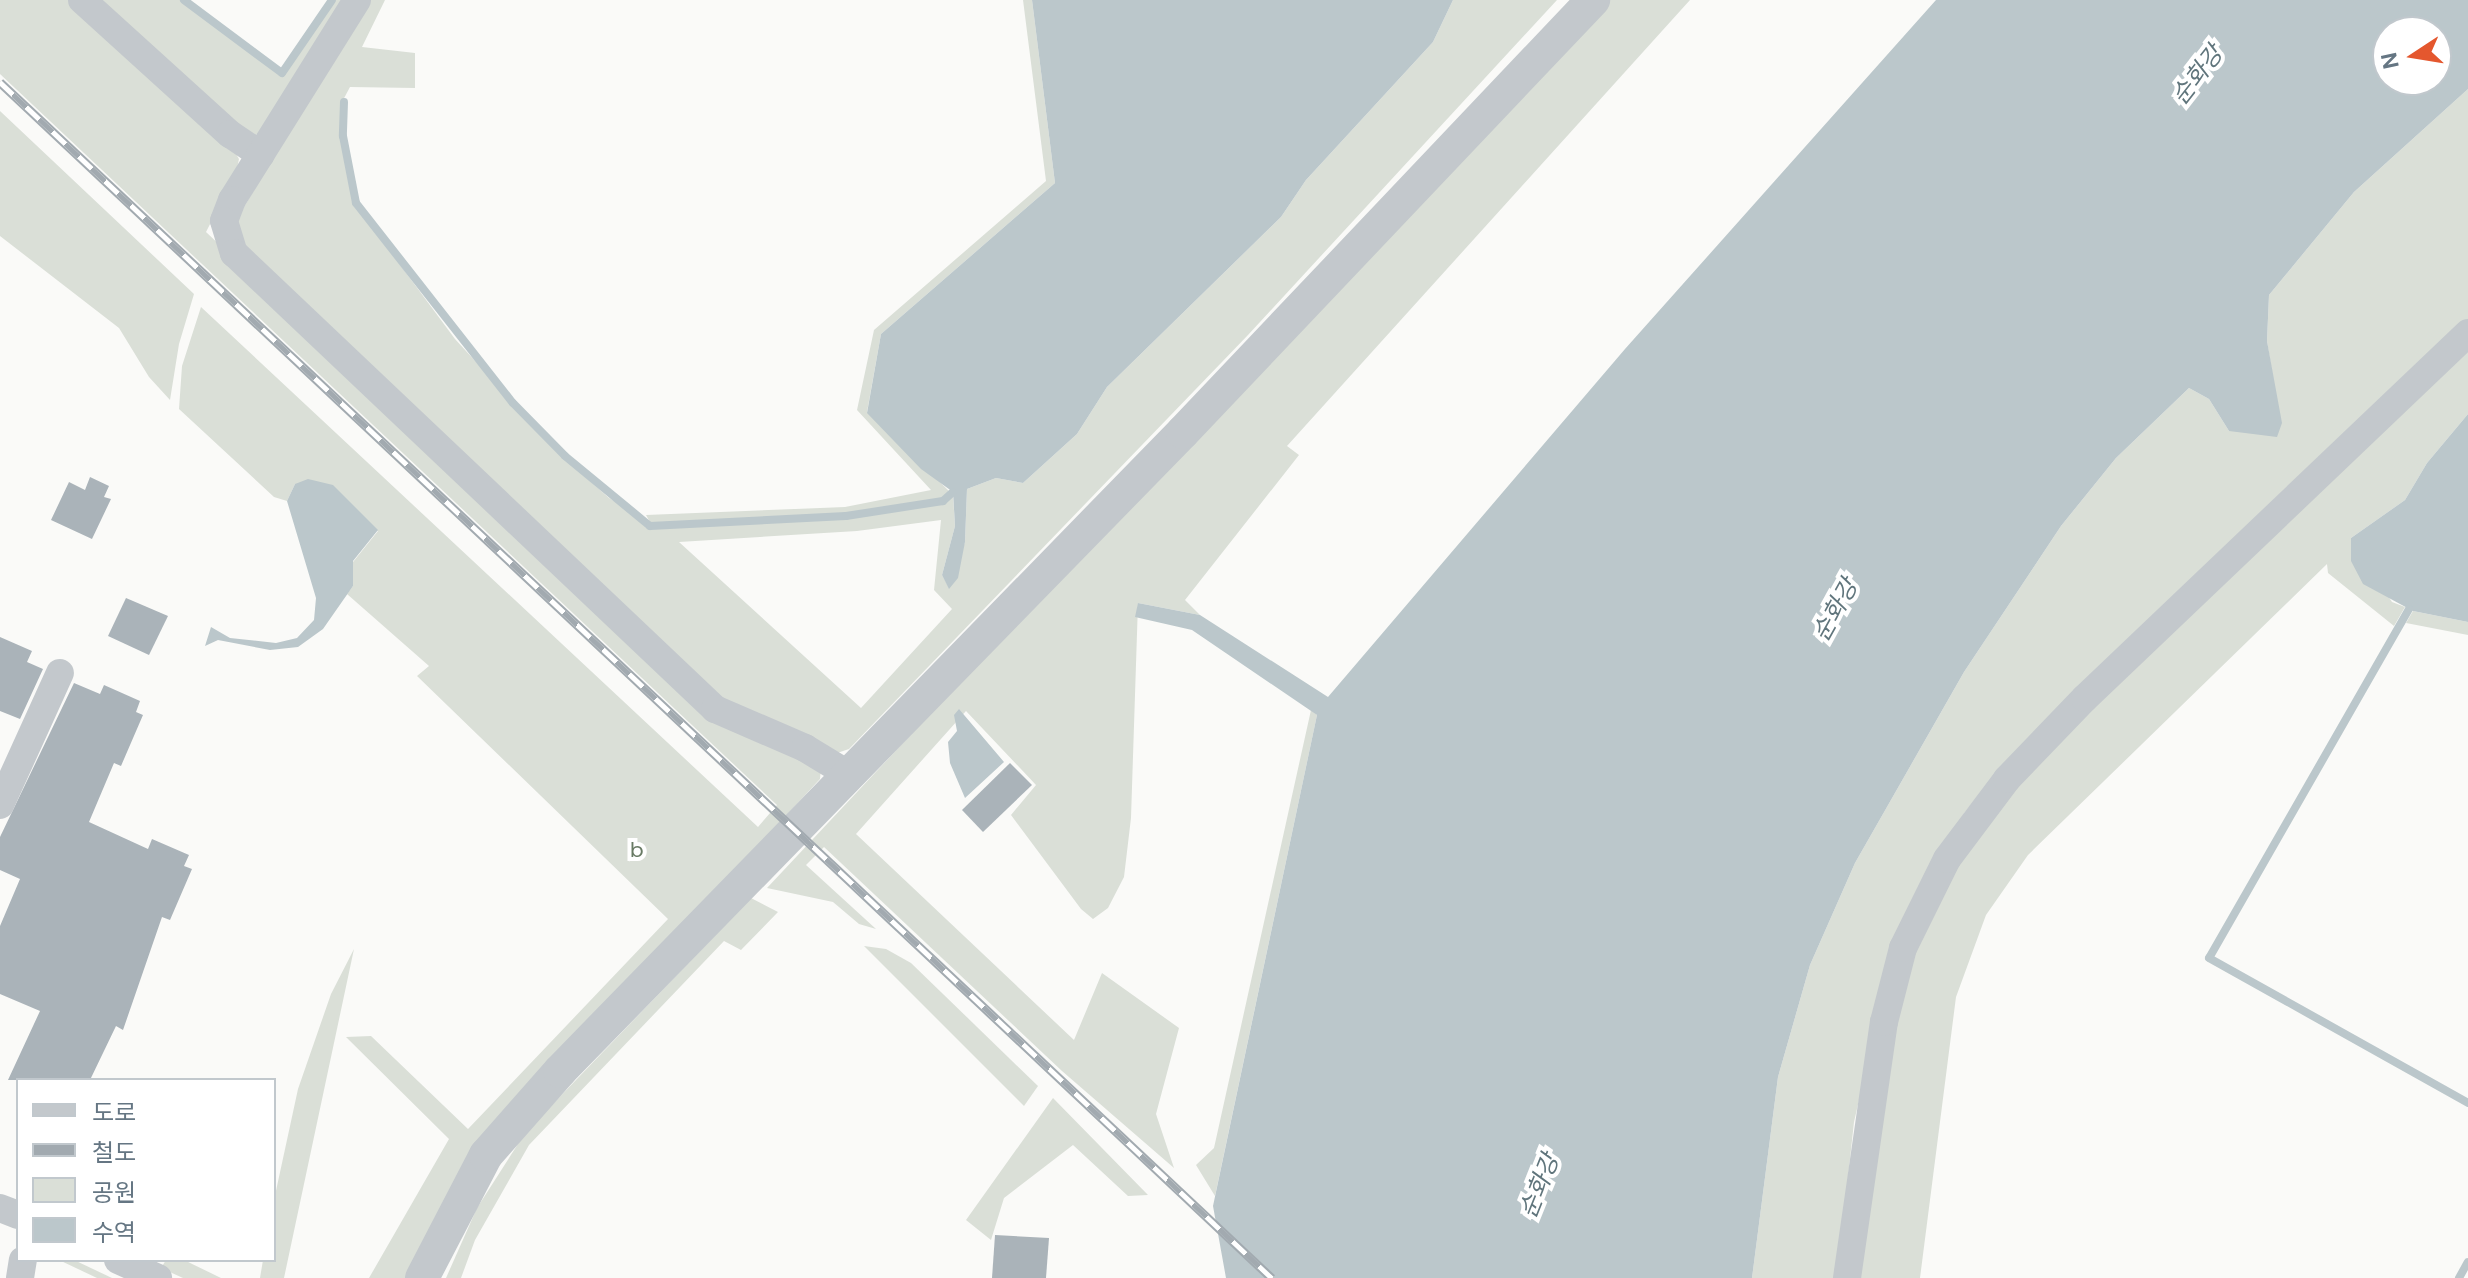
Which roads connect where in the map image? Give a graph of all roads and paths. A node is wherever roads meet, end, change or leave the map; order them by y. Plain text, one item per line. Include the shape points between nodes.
1 (82, 0) edge
2 (357, 0) edge
3 (1593, 0) edge
4 (261, 155) junction
5 (2468, 333) edge
6 (60, 673) dead end
7 (848, 774) junction
8 (0, 805) edge
9 (122, 1262) edge
10 (158, 1278) edge
11 (422, 1278) edge
12 (1847, 1278) edge

1 - 4 street via 230,134
2 - 4 street
3 - 7 street via 1183,432
4 - 7 street via 224,221 234,253 715,709 805,748
5 - 12 street via 2085,698 2007,779 1947,859 1903,948 1884,1022
6 - 8 street
7 - 11 street via 560,1071 486,1155
9 - 10 street

